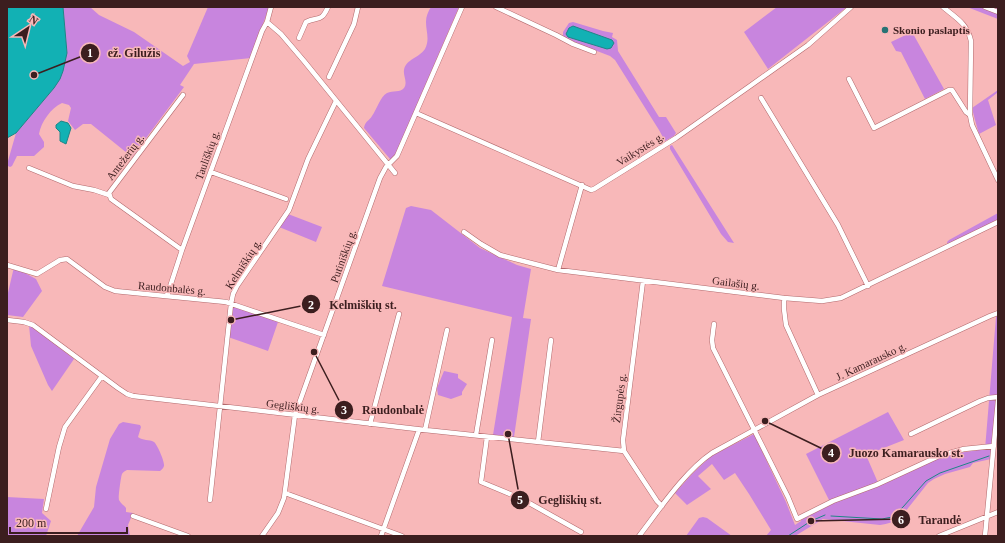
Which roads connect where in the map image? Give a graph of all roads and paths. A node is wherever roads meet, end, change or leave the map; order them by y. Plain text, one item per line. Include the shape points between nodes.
1 (271, 7) edge
2 (328, 7) edge
3 (358, 7) edge
4 (462, 7) edge
5 (496, 7) edge
6 (851, 7) edge
7 (943, 7) edge
8 (985, 7) edge
9 (998, 12) edge
10 (267, 22) junction
11 (299, 38) dead end
12 (594, 52) dead end
13 (329, 78) dead end
14 (850, 80) dead end
15 (183, 95) dead end
16 (761, 98) dead end
17 (336, 100) junction
18 (416, 113) junction
19 (970, 115) junction
20 (388, 165) junction
21 (29, 168) dead end
22 (211, 172) junction
23 (395, 173) dead end
24 (998, 180) edge
25 (582, 185) junction
26 (109, 195) junction
27 (286, 199) dead end
28 (998, 222) edge
29 (464, 232) dead end
30 (182, 250) junction
31 (7, 265) edge
32 (558, 270) junction
33 (643, 281) junction
34 (868, 286) junction
35 (167, 296) junction
36 (784, 298) junction
37 (231, 304) junction
38 (998, 313) edge
39 (399, 314) dead end
40 (7, 320) edge
41 (714, 324) dead end
42 (447, 330) dead end
43 (324, 335) junction
44 (492, 340) dead end
45 (551, 340) dead end
46 (102, 376) junction
47 (818, 395) junction
48 (998, 397) edge
49 (998, 401) edge
50 (219, 406) junction
51 (295, 416) junction
52 (370, 424) junction
53 (754, 429) junction
54 (418, 430) junction
55 (424, 430) junction
56 (911, 434) dead end
57 (476, 436) junction
58 (487, 437) junction
59 (538, 442) junction
60 (994, 446) junction
61 (624, 451) junction
62 (286, 493) junction
63 (210, 500) dead end
64 (662, 506) junction
65 (46, 509) dead end
66 (998, 512) edge
67 (133, 516) dead end
68 (987, 517) junction
69 (383, 529) junction
70 (581, 532) dead end
71 (188, 536) edge
72 (262, 536) edge
73 (381, 536) edge
74 (402, 536) edge
75 (639, 536) edge
76 (939, 536) edge
77 (985, 536) edge

1 - 10 street, Tauliškių g.
2 - 11 street via 318,20 306,22
3 - 13 street via 354,24
4 - 18 street, Putiniškių g.
5 - 12 street
6 - 25 street, Vaikystės g. via 808,45 676,138 597,188 591,190
7 - 19 street via 967,27 971,41
8 - 9 street
10 - 17 street via 281,34
10 - 22 street, Tauliškių g.
14 - 19 street via 874,128 949,90 952,90
15 - 26 street, Antežerių g.
16 - 34 street via 838,225
17 - 20 street
17 - 37 street, Kelmiškių g. via 308,159 289,210 240,281
18 - 20 street, Putiniškių g. via 398,156
18 - 25 street, Vaikystės g.
19 - 24 street via 972,125
20 - 23 street
20 - 43 street, Putiniškių g. via 380,178
21 - 26 street via 73,186
22 - 27 street
22 - 30 street, Tauliškių g.
25 - 32 street
26 - 30 street, Antežerių g. via 140,221
28 - 34 street, Gailašių g.
29 - 32 street, Gailašių g. via 500,255
30 - 35 street, Tauliškių g.
31 - 35 street, Raudonbalės g. via 37,274 60,260 67,259 109,289
32 - 33 street, Gailašių g.
33 - 36 street, Gailašių g.
33 - 61 street, Žirgupės g. via 624,427
34 - 36 street, Gailašių g. via 831,301
35 - 37 street, Raudonbalės g.
36 - 47 street via 786,325
37 - 43 street, Raudonbalės g.
37 - 50 street, Kelmiškių g.
38 - 47 street, J. Kamarausko g.
39 - 52 street
40 - 46 street, Gegliškių g. via 33,325
41 - 53 street via 713,348
42 - 55 street
43 - 51 street, Putiniškių g.
44 - 57 street
45 - 59 street
46 - 50 street, Gegliškių g. via 123,392 133,396
46 - 65 street via 65,427
47 - 53 street, J. Kamarausko g.
48 - 56 street via 988,398
49 - 60 street
50 - 51 street, Gegliškių g.
50 - 63 street, Kelmiškių g.
51 - 52 street, Gegliškių g.
51 - 62 street, Putiniškių g.
52 - 54 street, Gegliškių g.
53 - 60 street via 797,519 939,456 964,449
53 - 64 street, J. Kamarausko g. via 704,458
54 - 55 street, Gegliškių g.
54 - 69 street
55 - 57 street, Gegliškių g.
57 - 58 street, Gegliškių g.
58 - 59 street, Gegliškių g.
58 - 70 street via 481,482 522,499
59 - 61 street, Gegliškių g.
60 - 68 street
61 - 64 street
62 - 69 street
62 - 72 street, Putiniškių g. via 278,513
64 - 75 street, J. Kamarausko g.
66 - 68 street
67 - 71 street
68 - 76 street
68 - 77 street
69 - 73 street
69 - 74 street

